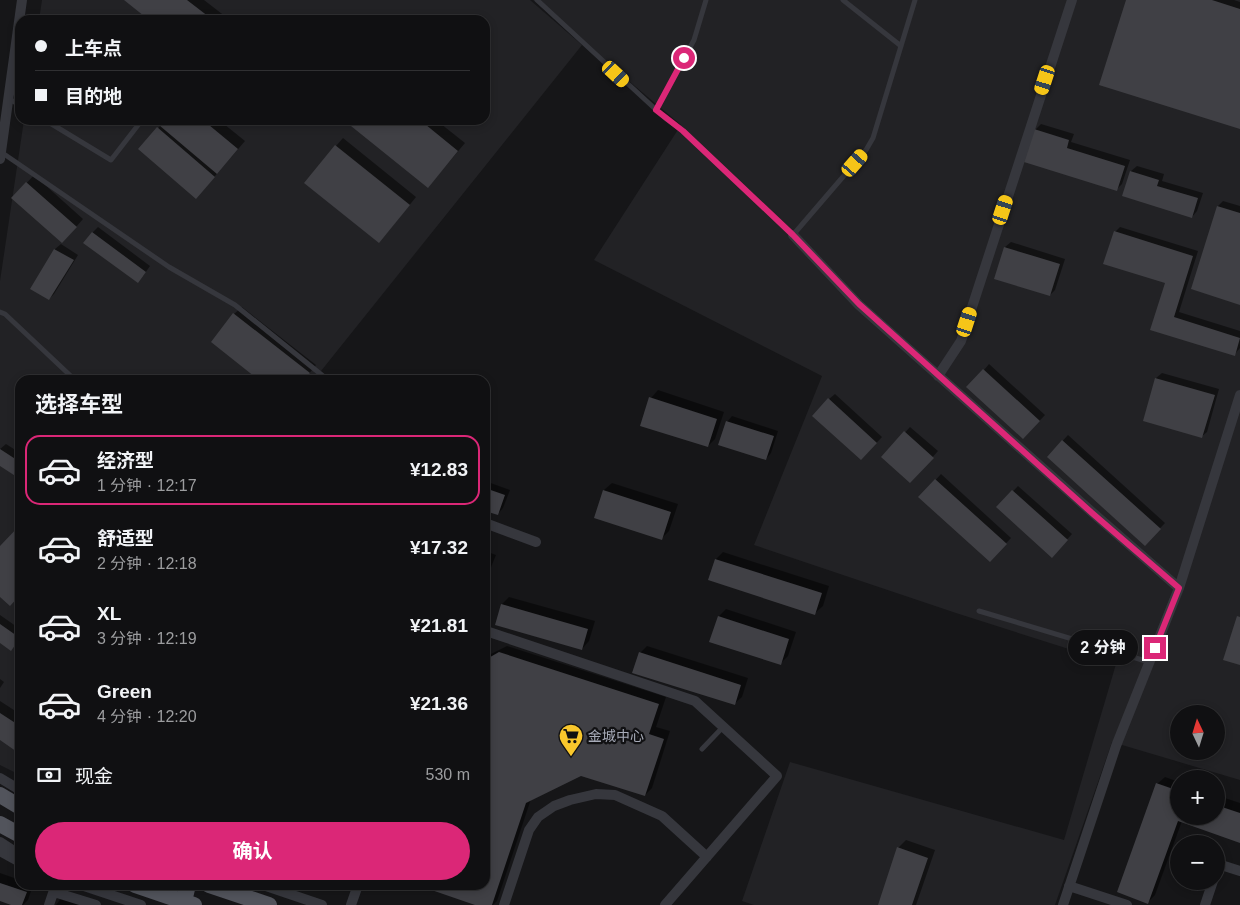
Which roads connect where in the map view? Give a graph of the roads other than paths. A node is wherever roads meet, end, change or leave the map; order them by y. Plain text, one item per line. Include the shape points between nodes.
1 (22, 0) edge
2 (537, 0) edge
3 (706, 0) edge
4 (843, 0) edge
5 (915, 0) edge
6 (1072, 0) edge
7 (20, 15) edge
8 (901, 46) junction
9 (15, 49) edge
10 (8, 98) junction
11 (15, 102) edge
12 (656, 110) junction
13 (53, 125) edge
14 (138, 125) edge
15 (0, 155) edge
16 (793, 235) junction
17 (0, 312) edge
18 (70, 375) edge
19 (322, 375) edge
20 (938, 376) junction
21 (1240, 395) edge
22 (1238, 408) edge
23 (490, 525) edge
24 (536, 542) dead end
25 (1179, 588) junction
26 (979, 611) dead end
27 (490, 633) edge
28 (1149, 662) junction
29 (724, 727) junction
30 (702, 749) dead end
31 (0, 778) edge
32 (15, 787) edge
33 (0, 795) edge
34 (15, 804) edge
35 (0, 824) edge
36 (15, 833) edge
37 (0, 842) edge
38 (0, 851) edge
39 (15, 852) edge
40 (707, 857) junction
41 (15, 859) edge
42 (1225, 866) edge
43 (1240, 871) edge
44 (1069, 886) junction
45 (53, 890) edge
46 (59, 890) edge
47 (96, 890) edge
48 (150, 890) edge
49 (188, 890) edge
50 (224, 890) edge
51 (277, 890) edge
52 (356, 890) edge
53 (1209, 890) edge
54 (189, 903) edge
55 (49, 905) edge
56 (96, 905) edge
57 (141, 905) edge
58 (268, 905) edge
59 (322, 905) edge
60 (351, 905) edge
61 (504, 905) edge
62 (666, 905) edge
63 (1063, 905) edge
64 (1127, 905) edge
65 (1205, 905) edge

1 - 7 street
2 - 12 lane
3 - 12 lane via 694,40
4 - 8 lane
5 - 8 lane
6 - 20 street via 961,341
8 - 16 lane via 873,138
9 - 10 street
10 - 11 lane
10 - 15 street
12 - 16 lane via 683,131
13 - 14 lane via 111,160
15 - 19 lane via 169,267 235,306
16 - 20 street via 859,304
17 - 18 lane
20 - 25 street
21 - 22 street
22 - 25 street
23 - 24 street
25 - 28 street
26 - 28 lane
27 - 29 street via 695,700
28 - 44 street via 1116,746
29 - 30 lane
29 - 40 street via 777,776
31 - 32 street
33 - 34 main road
35 - 36 main road
37 - 39 street
38 - 41 street
40 - 61 street via 662,816 615,795 596,794 570,800 538,817 530,830
40 - 62 street
42 - 43 street
44 - 63 street
44 - 64 street
45 - 55 street
46 - 56 street
47 - 57 street
48 - 54 main road
49 - 54 main road
50 - 58 main road
51 - 59 street
52 - 60 street
53 - 65 street

